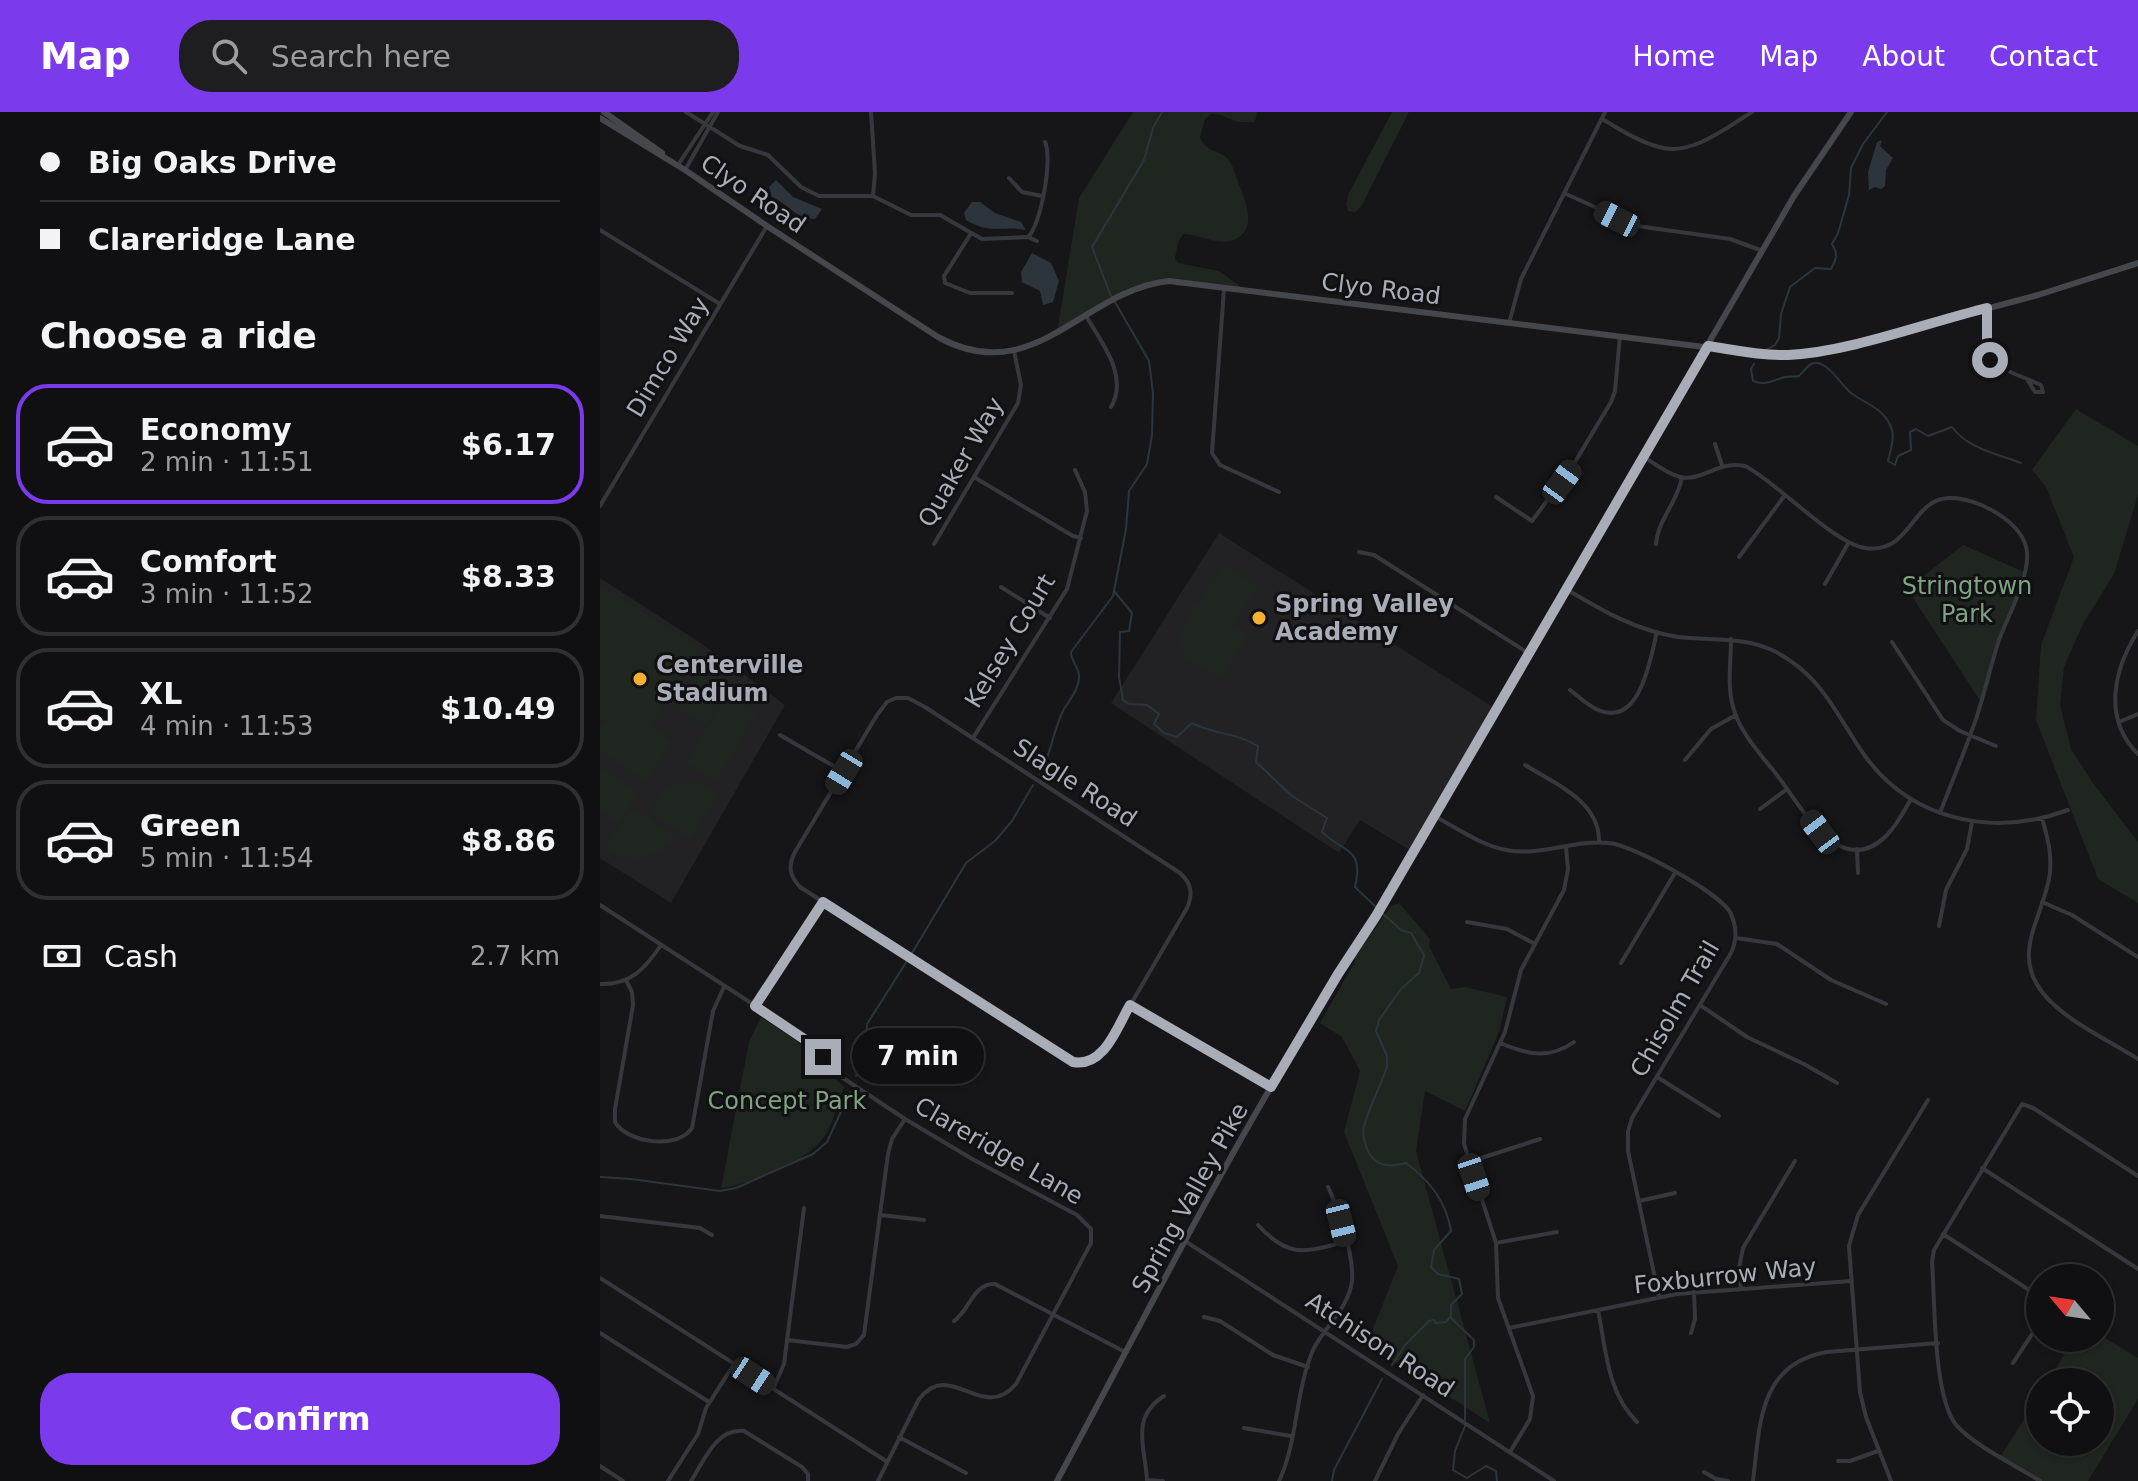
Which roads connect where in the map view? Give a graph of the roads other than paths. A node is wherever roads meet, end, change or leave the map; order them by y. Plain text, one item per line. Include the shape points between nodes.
1 (604, 112) edge
2 (686, 112) edge
3 (715, 112) edge
4 (871, 112) edge
5 (1605, 112) edge
6 (1752, 112) edge
7 (1851, 112) edge
8 (600, 118) edge
9 (1602, 119) junction
10 (704, 124) junction
11 (711, 128) junction
12 (1045, 142) dead end
13 (678, 165) junction
14 (685, 170) junction
15 (1009, 178) dead end
16 (1564, 193) junction
17 (873, 196) junction
18 (1042, 196) junction
19 (767, 226) junction
20 (600, 230) edge
21 (971, 235) junction
22 (1028, 237) junction
23 (1037, 241) dead end
24 (1763, 251) junction
25 (2138, 263) edge
26 (1224, 286) junction
27 (1012, 293) dead end
28 (721, 304) junction
29 (1987, 308) junction
30 (1090, 314) junction
31 (1509, 323) junction
32 (1620, 336) junction
33 (1708, 346) junction
34 (1014, 351) junction
35 (2027, 379) dead end
36 (1111, 407) dead end
37 (1715, 444) dead end
38 (1644, 457) junction
39 (1722, 465) junction
40 (1075, 470) dead end
41 (974, 477) junction
42 (1682, 477) junction
43 (1279, 492) dead end
44 (1785, 495) junction
45 (1496, 497) dead end
46 (600, 506) edge
47 (1081, 538) junction
48 (1849, 542) junction
49 (934, 544) dead end
50 (1656, 544) dead end
51 (1359, 552) dead end
52 (1739, 557) dead end
53 (1825, 584) dead end
54 (1001, 587) dead end
55 (1566, 589) junction
56 (1050, 618) junction
57 (2138, 631) edge
58 (1657, 632) junction
59 (1731, 639) junction
60 (1892, 642) dead end
61 (1528, 653) junction
62 (1570, 690) dead end
63 (2138, 714) edge
64 (1736, 715) junction
65 (2119, 722) junction
66 (780, 735) dead end
67 (1970, 735) junction
68 (973, 738) junction
69 (1996, 746) dead end
70 (2138, 754) edge
71 (1685, 760) dead end
72 (1525, 765) dead end
73 (844, 772) junction
74 (1787, 789) junction
75 (1911, 799) junction
76 (1760, 809) dead end
77 (2068, 810) dead end
78 (1940, 813) junction
79 (1434, 816) junction
80 (2042, 818) junction
81 (1972, 822) junction
82 (1599, 842) junction
83 (1566, 847) junction
84 (1857, 849) junction
85 (1675, 873) junction
86 (1858, 873) dead end
87 (823, 902) junction
88 (2042, 902) junction
89 (600, 905) edge
90 (1467, 922) dead end
91 (1939, 926) dead end
92 (1736, 938) junction
93 (1535, 944) junction
94 (661, 945) junction
95 (2138, 957) edge
96 (1621, 963) dead end
97 (626, 980) junction
98 (600, 984) edge
99 (724, 987) junction
100 (1886, 1004) dead end
101 (1130, 1005) junction
102 (1700, 1005) junction
103 (755, 1006) junction
104 (1574, 1042) dead end
105 (1500, 1043) junction
106 (2138, 1059) edge
107 (1657, 1077) junction
108 (1837, 1083) dead end
109 (1271, 1087) junction
110 (1928, 1100) dead end
111 (1719, 1116) dead end
112 (905, 1119) junction
113 (1540, 1139) dead end
114 (1795, 1161) dead end
115 (1469, 1162) junction
116 (1982, 1168) junction
117 (2138, 1176) edge
118 (1328, 1187) dead end
119 (1675, 1193) dead end
120 (1639, 1201) junction
121 (804, 1208) dead end
122 (881, 1215) junction
123 (600, 1216) edge
124 (924, 1220) dead end
125 (1258, 1225) dead end
126 (1557, 1232) dead end
127 (1943, 1234) junction
128 (712, 1235) dead end
129 (1185, 1241) junction
130 (1345, 1242) junction
131 (1496, 1243) junction
132 (2138, 1269) edge
133 (600, 1278) edge
134 (1851, 1281) junction
135 (2026, 1288) edge
136 (1741, 1289) junction
137 (1694, 1292) junction
138 (1659, 1297) junction
139 (1598, 1310) junction
140 (1053, 1314) junction
141 (1204, 1317) dead end
142 (954, 1321) dead end
143 (1509, 1328) junction
144 (1325, 1331) junction
145 (600, 1333) edge
146 (1691, 1333) dead end
147 (787, 1340) junction
148 (1938, 1343) junction
149 (2026, 1343) edge
150 (1856, 1350) junction
151 (1126, 1353) junction
152 (2013, 1363) dead end
153 (734, 1364) junction
154 (1308, 1367) junction
155 (773, 1389) junction
156 (1423, 1395) junction
157 (1164, 1396) dead end
158 (709, 1402) junction
159 (1637, 1422) dead end
160 (1244, 1428) dead end
161 (1291, 1436) junction
162 (899, 1437) junction
163 (1879, 1451) junction
164 (1510, 1452) junction
165 (886, 1461) junction
166 (1838, 1461) dead end
167 (600, 1466) edge
168 (1704, 1472) dead end
169 (966, 1473) dead end
170 (1147, 1480) edge
171 (623, 1481) edge
172 (668, 1481) edge
173 (691, 1481) edge
174 (808, 1481) edge
175 (878, 1481) edge
176 (1057, 1481) edge
177 (1163, 1481) edge
178 (1279, 1481) edge
179 (1375, 1481) edge
180 (1554, 1481) edge
181 (1728, 1481) edge
182 (1753, 1481) edge
183 (1891, 1481) edge
184 (2040, 1481) edge

1 - 13 street, Clyo Road
2 - 10 street
3 - 10 street
3 - 11 street
4 - 17 street
5 - 9 street
6 - 9 street via 1697,144 1675,149 1655,146
7 - 24 street, Spring Valley Pike via 1807,173
8 - 13 street, Clyo Road
9 - 16 street
10 - 11 street
10 - 13 street
11 - 14 street
11 - 17 street via 768,155 809,193 828,198
12 - 18 street
13 - 14 street, Clyo Road
14 - 19 street, Clyo Road
15 - 18 street via 1022,192
16 - 24 street via 1637,226 1730,239
16 - 31 street via 1516,289
17 - 21 street via 911,215 940,215
18 - 22 street
19 - 28 street, Dimco Way
19 - 34 street, Clyo Road via 947,342 983,352
20 - 28 street
21 - 22 street
21 - 27 street via 944,276 945,283 970,293
22 - 23 street
24 - 33 street, Spring Valley Pike
25 - 29 street, Clyo Road
26 - 30 street, Clyo Road via 1169,281 1137,288
26 - 31 street, Clyo Road
26 - 43 street via 1212,453 1220,465
28 - 46 street, Dimco Way
29 - 33 street, Clyo Road via 1806,354
29 - 35 street via 1990,360
30 - 34 street, Clyo Road
30 - 36 street via 1116,370
31 - 32 street, Clyo Road
32 - 33 street, Clyo Road
32 - 45 street via 1611,402 1552,496 1532,521
33 - 38 street, Spring Valley Pike
34 - 41 street, Quaker Way via 1020,395
37 - 39 street
38 - 42 street
38 - 55 street, Spring Valley Pike
39 - 42 street
39 - 44 street via 1745,466
40 - 47 street, Kelsey Court via 1087,500
41 - 47 street
41 - 49 street, Quaker Way
42 - 50 street
44 - 48 street
44 - 52 street
47 - 56 street, Kelsey Court via 1067,589
48 - 53 street
48 - 67 street via 1869,549 1889,545 1929,504 1947,498 2006,518 2020,532 2028,552 2026,567
51 - 61 street via 1374,555
54 - 56 street
55 - 58 street via 1615,617
55 - 61 street, Spring Valley Pike
56 - 68 street, Kelsey Court
57 - 65 street via 2119,667
58 - 59 street
58 - 62 street via 1641,691 1629,706 1602,711
59 - 64 street via 1729,687
59 - 75 street via 1776,652 1812,680 1872,764
60 - 67 street via 1943,720
61 - 79 street, Spring Valley Pike
63 - 65 street
64 - 71 street via 1711,729
64 - 74 street
65 - 70 street
66 - 73 street
67 - 69 street
67 - 78 street
68 - 73 street, Slagle Road via 912,700 896,698 883,706
68 - 101 street, Slagle Road via 1189,882 1187,908
72 - 82 street via 1585,805 1597,823
73 - 87 street via 790,868 798,885
74 - 76 street
74 - 84 street via 1825,838
75 - 78 street
75 - 84 street via 1887,835
77 - 80 street
78 - 81 street
79 - 83 street, Chisolm Trail via 1505,850
79 - 109 street, Spring Valley Pike
80 - 81 street via 2014,824
80 - 88 street via 2051,861
81 - 91 street via 1967,849 1946,890
82 - 83 street, Chisolm Trail
82 - 85 street, Chisolm Trail via 1634,849
83 - 93 street via 1564,890
84 - 86 street
85 - 92 street, Chisolm Trail via 1721,902 1733,919
85 - 96 street
87 - 101 street via 1073,1062 1088,1063 1101,1054
87 - 103 street
88 - 95 street
88 - 106 street via 2029,950 2038,985 2059,1009
89 - 94 street, Clareridge Lane
90 - 93 street via 1507,929
92 - 100 street via 1777,944 1831,980
92 - 102 street, Chisolm Trail
93 - 105 street via 1521,970
94 - 97 street via 641,971
94 - 99 street, Clareridge Lane
97 - 98 street
97 - 99 street via 633,1005 615,1122 628,1136 668,1141 683,1138 692,1128 713,1011
99 - 103 street, Clareridge Lane
101 - 109 street
102 - 107 street, Chisolm Trail
102 - 108 street via 1747,1037
103 - 112 street, Clareridge Lane via 807,1041 843,1078
104 - 105 street via 1535,1054
105 - 115 street via 1465,1119
107 - 111 street
107 - 120 street, Chisolm Trail via 1628,1131
109 - 129 street, Spring Valley Pike
110 - 134 street via 1854,1225
112 - 122 street via 890,1147
112 - 140 street, Clareridge Lane via 1087,1224 1091,1243
113 - 115 street
114 - 136 street via 1743,1248
115 - 131 street
116 - 117 street via 2024,1103
116 - 127 street
116 - 132 street
118 - 130 street
119 - 120 street
120 - 138 street, Chisolm Trail
121 - 147 street
122 - 124 street
122 - 147 street via 868,1323 861,1340 847,1347
123 - 128 street via 700,1228
125 - 130 street via 1276,1244 1297,1251
126 - 131 street
127 - 135 street
127 - 148 street via 1932,1262
129 - 144 street, Atchison Road
129 - 151 street, Spring Valley Pike
130 - 144 street via 1350,1291
131 - 143 street via 1497,1295
133 - 153 street
134 - 136 street, Foxburrow Way
134 - 150 street
136 - 137 street, Foxburrow Way
137 - 138 street, Foxburrow Way
137 - 146 street
138 - 139 street, Foxburrow Way
139 - 143 street, Foxburrow Way
139 - 159 street via 1615,1392
140 - 142 street via 988,1283
140 - 151 street
140 - 162 street, Clareridge Lane via 1007,1393 985,1398 949,1384 932,1387 919,1399
141 - 154 street via 1220,1321 1273,1355
143 - 164 street via 1533,1405
144 - 154 street
144 - 156 street, Atchison Road
145 - 158 street
147 - 155 street
148 - 150 street
148 - 184 street via 1942,1394 1953,1420
149 - 152 street
150 - 163 street via 1863,1408
150 - 182 street via 1809,1356 1776,1381 1764,1407
151 - 176 street, Spring Valley Pike
153 - 155 street
153 - 158 street
154 - 161 street
155 - 165 street
156 - 164 street, Atchison Road
156 - 179 street
157 - 170 street via 1153,1405 1141,1430
158 - 172 street via 698,1434
160 - 161 street
161 - 178 street
162 - 165 street, Clareridge Lane
162 - 169 street
163 - 166 street
163 - 183 street
164 - 180 street, Atchison Road
165 - 175 street, Clareridge Lane
167 - 171 street
168 - 181 street
170 - 177 street
173 - 174 street via 718,1439 736,1430 802,1467

